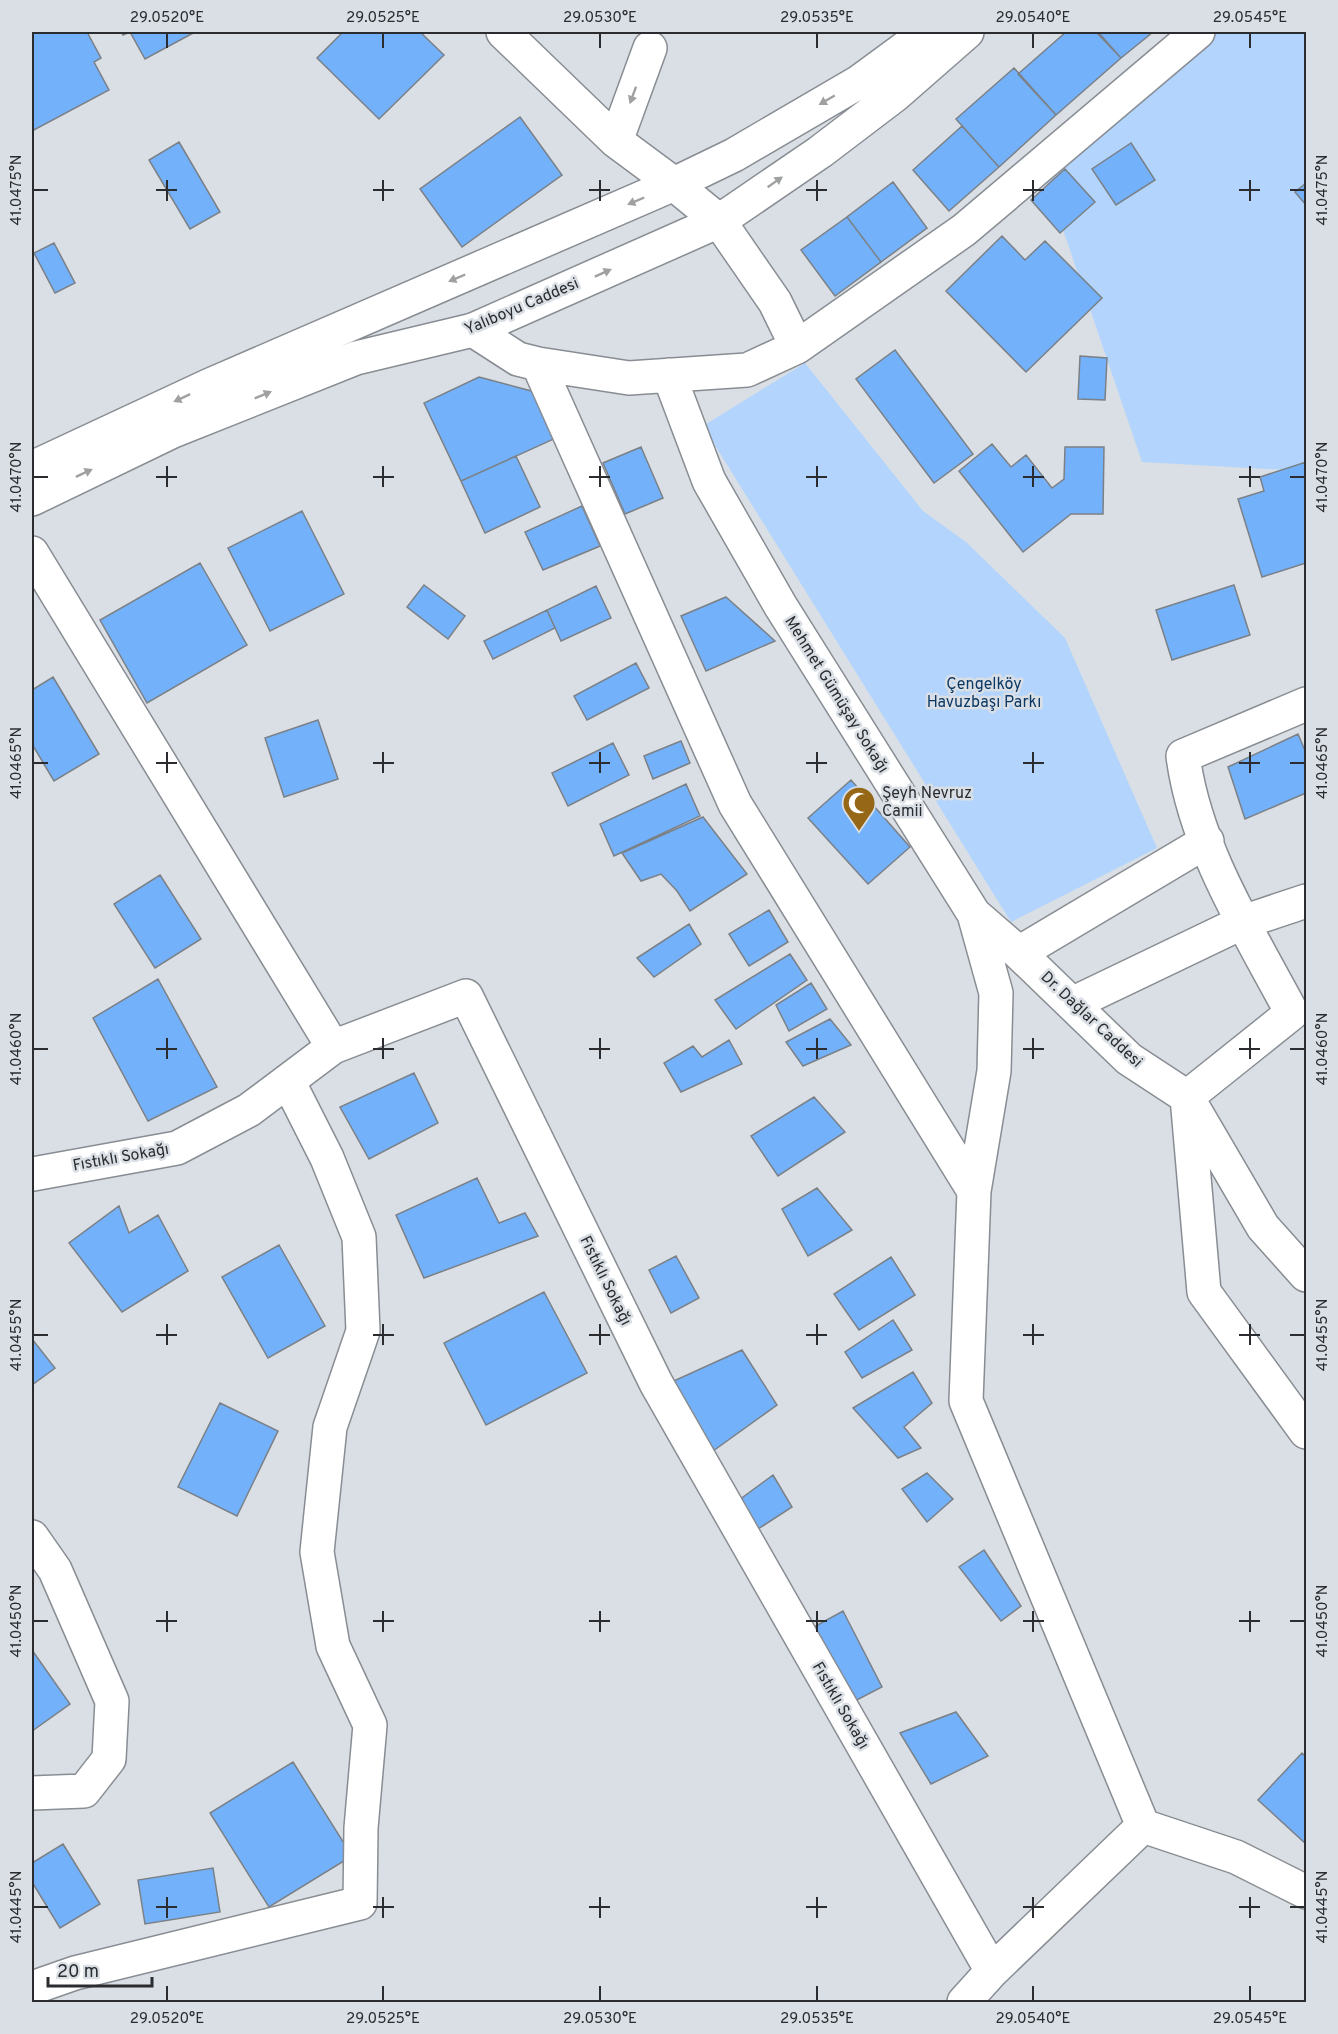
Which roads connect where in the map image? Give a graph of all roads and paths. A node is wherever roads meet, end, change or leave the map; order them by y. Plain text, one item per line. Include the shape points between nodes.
1 (503, 32) edge
2 (903, 32) edge
3 (927, 32) edge
4 (967, 32) edge
5 (1197, 32) edge
6 (650, 48) dead end
7 (859, 82) junction
8 (616, 141) junction
9 (674, 184) junction
10 (719, 221) junction
11 (473, 330) junction
12 (797, 347) junction
13 (538, 364) junction
14 (669, 375) junction
15 (32, 468) edge
16 (32, 499) edge
17 (32, 554) edge
18 (1306, 704) edge
19 (1207, 841) junction
20 (1306, 902) edge
21 (974, 914) junction
22 (1243, 922) junction
23 (1019, 953) junction
24 (1072, 1004) junction
25 (333, 1047) junction
26 (288, 1081) junction
27 (1186, 1098) junction
28 (33, 1174) edge
29 (974, 1191) junction
30 (1306, 1275) edge
31 (1306, 1432) edge
32 (32, 1537) edge
33 (32, 1793) edge
34 (1143, 1826) junction
35 (1306, 1892) edge
36 (992, 1971) junction
37 (38, 1986) edge
38 (964, 2002) edge

1 - 8 street
2 - 7 street
3 - 7 street
10 -> 4 street, Yalıboyu Caddesi via 895,95
5 - 12 street via 964,231
6 -> 8 street
7 -> 9 street via 734,155
8 - 9 street
9 - 10 street
9 -> 15 street via 208,386
11 -> 10 street, Yalıboyu Caddesi
10 - 12 street via 775,302
11 - 13 street via 518,359
16 -> 11 street, Yalıboyu Caddesi via 173,431 356,358
12 - 14 street via 747,370
13 - 14 street via 628,378
13 - 29 street via 735,804
14 - 21 street, Mehmet Gümüşay Sokağı via 709,481 780,605
17 - 25 street
18 - 19 street via 1183,756 1187,785
19 - 22 street via 1221,882
19 - 23 street
20 - 22 street
21 - 23 street, Dr. Dağlar Caddesi
21 - 29 street, Mehmet Gümüşay Sokağı via 996,993 994,1071
22 - 24 street
22 - 27 street via 1292,1013
23 - 24 street, Dr. Dağlar Caddesi
24 - 27 street, Dr. Dağlar Caddesi via 1128,1059
25 - 26 street, Fıstıklı Sokağı
25 - 36 street, Fıstıklı Sokağı via 466,996 656,1383
26 - 28 street, Fıstıklı Sokağı via 249,1110 177,1148
26 - 37 street via 327,1158 359,1237 363,1331 330,1426 317,1552 333,1646 370,1725 361,1828 360,1903 75,1972
27 - 30 street, Dr. Dağlar Caddesi via 1263,1227
27 - 31 street via 1204,1292
29 - 34 street, Mehmet Gümüşay Sokağı via 966,1401
32 - 33 street via 55,1570 112,1701 110,1759 84,1791
34 - 35 street via 1236,1857
34 - 36 street
36 - 38 street

